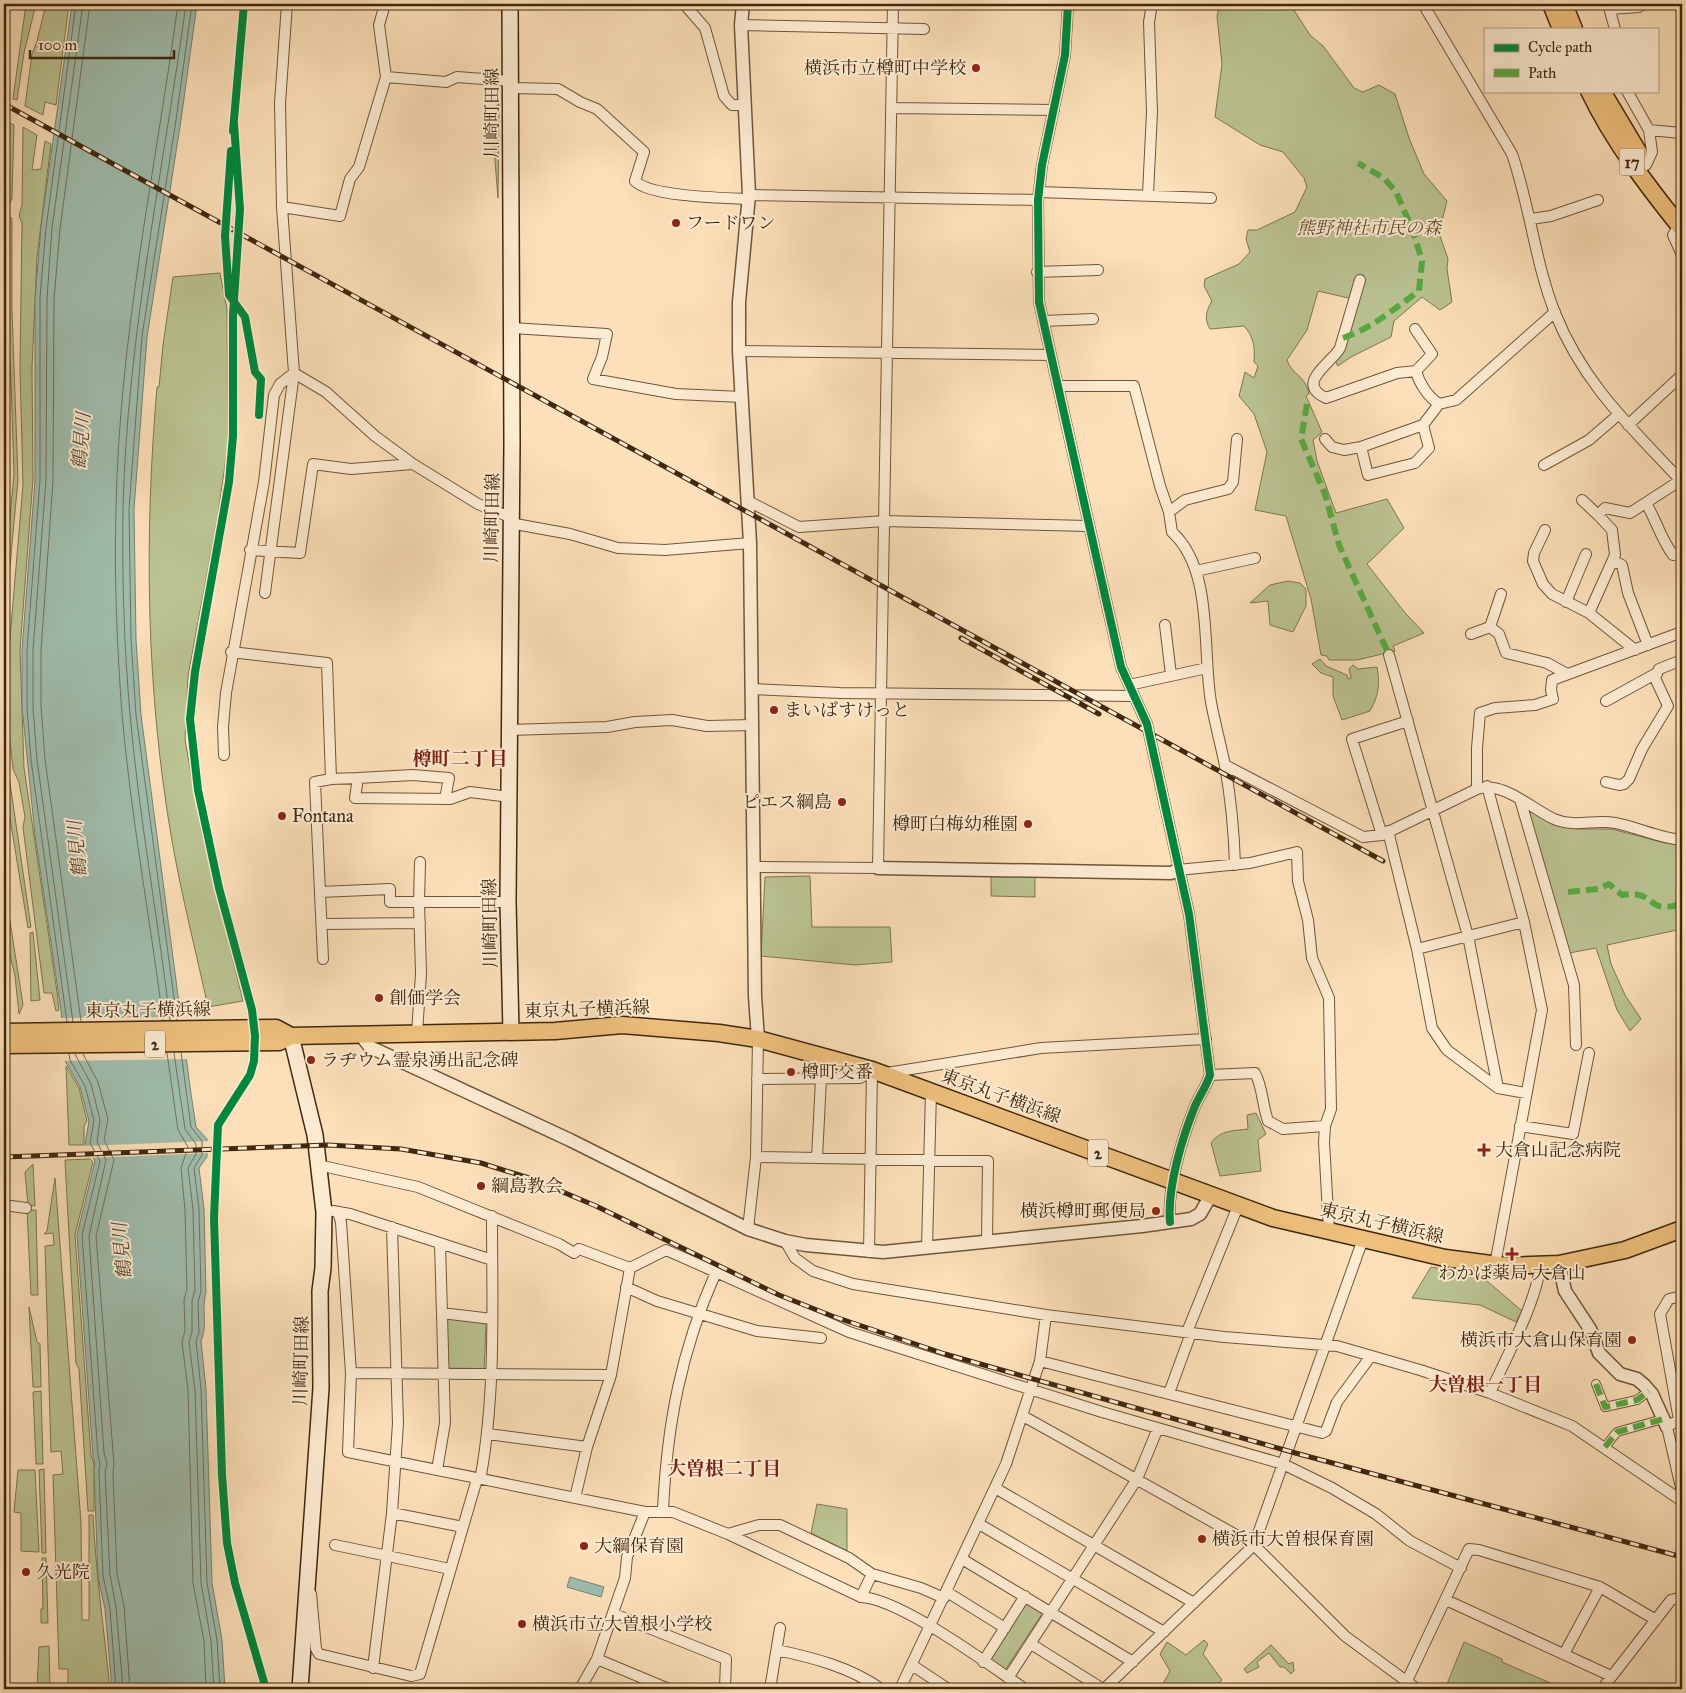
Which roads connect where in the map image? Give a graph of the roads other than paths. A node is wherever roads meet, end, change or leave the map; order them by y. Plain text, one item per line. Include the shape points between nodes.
1 (287, 4) edge
2 (385, 4) edge
3 (510, 4) edge
4 (684, 4) edge
5 (743, 4) edge
6 (892, 4) edge
7 (1068, 4) edge
8 (1152, 4) edge
9 (1423, 4) edge
10 (1552, 4) edge
11 (1564, 4) edge
12 (1639, 4) edge
13 (1609, 6) edge
14 (742, 25) junction
15 (1561, 28) edge
16 (1574, 28) edge
17 (1614, 28) edge
18 (892, 29) junction
19 (924, 29) dead end
20 (386, 77) junction
21 (511, 84) junction
22 (1590, 92) edge
23 (1603, 92) edge
24 (1627, 92) edge
25 (745, 105) junction
26 (891, 108) junction
27 (1054, 110) junction
28 (1649, 130) junction
29 (1682, 134) edge
30 (1646, 165) junction
31 (1148, 194) junction
32 (1039, 196) junction
33 (749, 197) junction
34 (1211, 198) dead end
35 (889, 199) junction
36 (1598, 200) dead end
37 (282, 208) junction
38 (1681, 219) edge
39 (1531, 220) junction
40 (1682, 255) edge
41 (1098, 270) dead end
42 (1037, 272) junction
43 (1360, 280) dead end
44 (1555, 312) junction
45 (1093, 319) dead end
46 (1043, 321) junction
47 (512, 328) junction
48 (1415, 329) dead end
49 (739, 351) junction
50 (887, 353) junction
51 (1051, 355) junction
52 (1416, 371) junction
53 (294, 373) junction
54 (1682, 375) edge
55 (1058, 386) junction
56 (742, 397) junction
57 (1439, 404) junction
58 (1618, 414) junction
59 (1423, 425) junction
60 (1628, 425) junction
61 (1238, 439) dead end
62 (1324, 439) dead end
63 (1361, 447) junction
64 (413, 464) junction
65 (1544, 465) dead end
66 (1681, 481) edge
67 (1582, 500) dead end
68 (748, 501) junction
69 (1646, 503) junction
70 (1170, 512) junction
71 (1598, 515) junction
72 (510, 520) junction
73 (884, 522) junction
74 (1088, 526) junction
75 (1545, 530) dead end
76 (750, 543) junction
77 (250, 550) junction
78 (269, 553) junction
79 (1682, 553) edge
80 (1586, 554) dead end
81 (1255, 558) dead end
82 (1614, 561) junction
83 (1196, 571) junction
84 (264, 593) dead end
85 (1502, 594) dead end
86 (1566, 602) junction
87 (1589, 613) junction
88 (1165, 626) dead end
89 (1490, 627) junction
90 (1682, 632) edge
91 (1471, 634) dead end
92 (1648, 645) junction
93 (1634, 650) junction
94 (232, 652) junction
95 (1389, 655) dead end
96 (1682, 660) edge
97 (1207, 668) junction
98 (1657, 673) junction
99 (1567, 674) junction
100 (1171, 675) junction
101 (1129, 684) junction
102 (752, 690) junction
103 (882, 692) junction
104 (1134, 696) junction
105 (1606, 701) dead end
106 (1408, 721) junction
107 (753, 725) junction
108 (509, 730) junction
109 (224, 755) dead end
110 (1225, 765) junction
111 (358, 778) junction
112 (331, 779) junction
113 (1606, 782) dead end
114 (1488, 786) junction
115 (1477, 789) junction
116 (510, 797) junction
117 (445, 799) junction
118 (1520, 799) junction
119 (1433, 810) junction
120 (1385, 833) junction
121 (1682, 840) edge
122 (420, 862) dead end
123 (1235, 865) junction
124 (754, 867) junction
125 (878, 868) junction
126 (1178, 870) junction
127 (320, 892) junction
128 (419, 902) junction
129 (508, 902) junction
130 (1524, 922) junction
131 (420, 923) junction
132 (322, 924) junction
133 (1468, 936) junction
134 (1417, 949) junction
135 (323, 959) dead end
136 (4, 1032) edge
137 (511, 1032) junction
138 (417, 1033) junction
139 (360, 1034) junction
140 (282, 1035) junction
141 (31, 1038) junction
142 (758, 1039) junction
143 (1206, 1039) junction
144 (4, 1044) edge
145 (1576, 1045) dead end
146 (1589, 1053) dead end
147 (877, 1072) junction
148 (1210, 1075) junction
149 (757, 1079) junction
150 (821, 1079) junction
151 (1498, 1088) junction
152 (931, 1091) junction
153 (1526, 1093) junction
154 (1324, 1126) junction
155 (1520, 1126) junction
156 (756, 1157) junction
157 (817, 1158) junction
158 (870, 1159) junction
159 (928, 1160) junction
160 (318, 1165) junction
161 (1173, 1180) junction
162 (1211, 1195) junction
163 (4, 1205) edge
164 (1238, 1206) junction
165 (26, 1208) dead end
166 (331, 1210) junction
167 (492, 1216) junction
168 (1170, 1222) junction
169 (392, 1227) junction
170 (748, 1229) junction
171 (1682, 1229) edge
172 (1329, 1231) junction
173 (1363, 1239) junction
174 (785, 1241) junction
175 (986, 1241) junction
176 (440, 1243) junction
177 (927, 1248) junction
178 (869, 1252) junction
179 (492, 1260) junction
180 (1559, 1264) junction
181 (1494, 1265) junction
182 (1540, 1265) junction
183 (630, 1268) junction
184 (716, 1272) junction
185 (626, 1287) junction
186 (1682, 1296) edge
187 (442, 1313) junction
188 (698, 1314) junction
189 (1046, 1315) junction
190 (492, 1319) junction
191 (1189, 1333) junction
192 (821, 1338) dead end
193 (1325, 1345) junction
194 (1371, 1356) junction
195 (1040, 1361) junction
196 (351, 1373) junction
197 (398, 1373) junction
198 (444, 1374) junction
199 (491, 1374) junction
200 (611, 1375) junction
201 (1596, 1384) dead end
202 (1031, 1390) junction
203 (1649, 1391) junction
204 (1169, 1393) junction
205 (1490, 1394) junction
206 (1022, 1416) junction
207 (1681, 1419) edge
208 (1665, 1423) junction
209 (1296, 1426) junction
210 (1158, 1428) junction
211 (488, 1434) junction
212 (587, 1447) junction
213 (1605, 1447) junction
214 (395, 1462) junction
215 (1283, 1464) junction
216 (437, 1470) junction
217 (477, 1479) junction
218 (1137, 1479) junction
219 (995, 1488) junction
220 (1682, 1492) edge
221 (574, 1498) junction
222 (1682, 1501) edge
223 (663, 1510) junction
224 (645, 1512) junction
225 (392, 1513) junction
226 (979, 1524) junction
227 (463, 1527) junction
228 (728, 1534) junction
229 (335, 1545) dead end
230 (1094, 1545) junction
231 (1254, 1545) junction
232 (388, 1557) junction
233 (962, 1559) junction
234 (1461, 1568) junction
235 (450, 1569) junction
236 (872, 1574) junction
237 (1073, 1578) junction
238 (1600, 1586) junction
239 (306, 1587) junction
240 (945, 1595) junction
241 (1025, 1596) junction
242 (861, 1597) junction
243 (1682, 1597) edge
244 (1446, 1600) junction
245 (1194, 1603) junction
246 (1051, 1612) junction
247 (614, 1614) junction
248 (1656, 1620) junction
249 (931, 1627) junction
250 (780, 1628) dead end
251 (1004, 1628) junction
252 (1164, 1632) junction
253 (1031, 1644) junction
254 (777, 1650) junction
255 (1564, 1654) junction
256 (597, 1659) junction
257 (983, 1662) junction
258 (1133, 1662) junction
259 (912, 1665) junction
260 (373, 1668) junction
261 (1611, 1676) junction
262 (1008, 1678) junction
263 (1406, 1683) junction
264 (300, 1689) edge
265 (580, 1689) edge
266 (669, 1689) edge
267 (725, 1689) edge
268 (770, 1689) edge
269 (881, 1689) edge
270 (900, 1689) edge
271 (948, 1689) edge
272 (1025, 1689) edge
273 (1104, 1689) edge
274 (1417, 1689) edge
275 (1602, 1689) edge

1 - 37 street via 280,86
2 - 20 street via 379,25
3 - 21 main road, 川崎町田線
4 - 25 street via 705,28 724,96 732,105
5 - 14 street
6 - 18 street
7 - 27 street via 1064,55
8 - 31 street via 1149,22 1152,112
9 - 39 street via 1512,154
10 - 15 main road
11 - 16 main road
12 - 13 street via 1639,7
13 - 17 street
14 - 18 street
14 - 25 street
18 - 19 street
18 - 26 street
20 - 21 street via 446,82 457,77
20 - 37 street via 359,167 350,179 340,216
21 - 33 street via 558,89 597,108 644,152 635,181 642,188 658,192
21 - 47 main road, 川崎町田線
22 - 38 main road, 17 via 1616,138
23 - 30 main road, 17
24 - 28 street
25 - 33 street
26 - 27 street
26 - 35 street
27 - 32 street
28 - 29 street
28 - 30 street via 1652,152
30 - 38 main road, 17
31 - 32 street
31 - 34 street
32 - 35 street
32 - 42 street
33 - 35 street
33 - 49 street via 739,302
35 - 50 street
36 - 39 street
37 - 53 street
38 - 40 street via 1673,235
39 - 44 street
41 - 42 street
42 - 46 street
43 - 52 street via 1340,348 1336,356 1317,372 1314,378 1316,389 1326,398 1397,373
44 - 57 street via 1486,371 1470,389 1456,400
44 - 58 street via 1582,368
45 - 46 street
46 - 51 street
47 - 56 street via 606,334 594,379 676,394
47 - 72 main road, 川崎町田線
48 - 52 street via 1432,354
49 - 50 street
49 - 56 street
50 - 51 street
50 - 73 street
51 - 55 street
52 - 57 street via 1432,400
53 - 64 street via 326,392 375,436
53 - 77 street via 280,384 274,395 264,482
53 - 78 street
54 - 60 street
55 - 70 street via 1134,386
55 - 74 street
56 - 68 street
57 - 59 street
58 - 60 street
58 - 65 street via 1588,440
59 - 63 street
59 - 63 street via 1429,448 1415,463 1368,475
60 - 66 street
61 - 70 street via 1233,482 1228,488 1209,496 1185,500
62 - 63 street via 1332,447 1344,450
64 - 72 street
64 - 78 street via 351,468 313,464 300,553
66 - 69 street
67 - 71 street
68 - 73 street via 799,528
68 - 76 street
69 - 71 street via 1630,514 1605,508
69 - 79 street via 1673,555
70 - 83 street via 1172,532 1184,542
71 - 82 street via 1612,530
72 - 76 street via 618,548 665,550
72 - 108 main road, 川崎町田線
73 - 74 street
73 - 103 street
74 - 101 street via 1120,667
75 - 86 street via 1533,561 1543,584
76 - 102 street
77 - 78 street
77 - 94 street
78 - 84 street
80 - 86 street
81 - 83 street
82 - 87 street
82 - 92 street via 1622,566 1628,593
83 - 97 street via 1205,611
85 - 89 street
86 - 87 street
87 - 93 street
88 - 100 street
89 - 91 street
89 - 99 street via 1499,634 1506,653 1547,663
90 - 92 street
92 - 93 street
93 - 99 street
94 - 109 street via 223,714
94 - 112 street via 327,663
95 - 106 street
96 - 98 street via 1658,669
97 - 100 street
97 - 110 street
98 - 105 street
98 - 113 street via 1655,678 1668,706 1629,778 1619,785
99 - 115 street via 1552,680 1550,690 1553,699 1535,705 1495,708 1480,713
100 - 101 street
101 - 104 street
102 - 103 street
102 - 107 street
103 - 104 street
103 - 125 street
104 - 126 street via 1147,724
106 - 119 street
106 - 120 street via 1352,739
107 - 108 street via 708,726 672,720 607,727
107 - 124 street
108 - 116 main road, 川崎町田線
110 - 120 street via 1363,837
110 - 123 street via 1232,807
111 - 112 street
111 - 117 street via 355,798
111 - 117 street via 413,775 448,778
112 - 127 street via 315,782
114 - 115 street
114 - 118 street
114 - 130 street
115 - 119 street
116 - 117 street via 470,792
116 - 129 main road, 川崎町田線
118 - 121 street via 1554,819 1570,824 1613,822
118 - 145 street via 1574,986
119 - 120 street
119 - 133 street
120 - 134 street
122 - 128 street
123 - 126 street
123 - 154 street via 1297,852 1298,881 1308,920 1312,958 1329,998 1331,1109
124 - 125 street
124 - 142 street
125 - 126 street via 1171,873
126 - 143 street via 1189,914
127 - 128 street via 390,889 390,902
127 - 132 street
128 - 129 street
128 - 131 street
129 - 137 main road, 川崎町田線
130 - 133 street
130 - 153 street via 1542,1010
131 - 132 street
131 - 138 street
132 - 135 street
133 - 134 street
133 - 151 street
134 - 151 street via 1432,1028 1447,1050
136 - 141 main road, 東京丸子横浜線 / 2
137 - 138 main road, 東京丸子横浜線 / 2
137 - 142 main road, 東京丸子横浜線 / 2 via 622,1025
138 - 139 main road, 東京丸子横浜線 / 2
139 - 140 main road, 東京丸子横浜線 / 2
139 - 170 street via 370,1047 570,1140
140 - 141 main road, 東京丸子横浜線 / 2
140 - 160 main road, 川崎町田線 via 307,1098
141 - 144 main road, 東京丸子横浜線 / 2
142 - 147 main road, 東京丸子横浜線 / 2
142 - 149 street
143 - 147 street via 1041,1048
143 - 148 street
146 - 155 street via 1573,1134
147 - 150 street via 860,1078
147 - 152 main road, 東京丸子横浜線 / 2
147 - 158 street
148 - 154 street via 1255,1073 1262,1086 1263,1107 1268,1121 1283,1129
148 - 161 street via 1196,1105
149 - 150 street
149 - 156 street
150 - 157 street
151 - 153 street
152 - 159 street
152 - 161 main road, 東京丸子横浜線 / 2
153 - 155 street
154 - 172 street
155 - 181 street
156 - 157 street
156 - 170 street
157 - 158 street
158 - 159 street
158 - 178 street
159 - 175 street via 988,1160
159 - 177 street
160 - 166 main road, 川崎町田線
160 - 167 street via 418,1186
161 - 162 main road, 東京丸子横浜線 / 2
161 - 168 street
162 - 164 main road, 東京丸子横浜線 / 2
162 - 168 street via 1196,1217
163 - 165 street
164 - 172 main road, 東京丸子横浜線 / 2
164 - 191 street
166 - 169 street
166 - 196 street via 342,1222
166 - 239 main road, 川崎町田線 via 320,1291 321,1388
167 - 179 street
167 - 183 street via 574,1253 579,1249
168 - 175 street
169 - 176 street
169 - 197 street
170 - 174 street
171 - 180 main road, 東京丸子横浜線 / 2 via 1625,1250
172 - 173 main road, 東京丸子横浜線 / 2
173 - 181 main road, 東京丸子横浜線 / 2 via 1445,1258
173 - 193 street
174 - 178 street
174 - 189 street via 795,1258 813,1272 853,1284
175 - 177 street
176 - 179 street
176 - 187 street
177 - 178 street
179 - 190 street
180 - 182 main road, 東京丸子横浜線 / 2
180 - 203 street via 1565,1291 1590,1329 1603,1359 1620,1374 1637,1380
181 - 182 main road, 東京丸子横浜線 / 2
182 - 205 street via 1539,1277 1520,1327
183 - 184 street via 666,1250
183 - 185 street
184 - 188 street
184 - 202 street via 841,1329
185 - 188 street
185 - 200 street
186 - 207 street via 1669,1299 1660,1314
187 - 190 street
187 - 198 street
188 - 192 street via 757,1331
188 - 223 street via 676,1386 665,1463
189 - 191 street
189 - 195 street
190 - 199 street
191 - 193 street
191 - 204 street
193 - 194 street
193 - 209 street
194 - 205 street
194 - 209 street via 1337,1402 1326,1431 1322,1433
195 - 202 street
195 - 204 street
196 - 197 street
196 - 214 street via 348,1452
197 - 198 street
197 - 214 street
198 - 199 street
198 - 216 street via 445,1423
199 - 200 street
199 - 211 street
200 - 212 street
201 - 203 street via 1605,1408 1636,1400
202 - 206 street
202 - 210 street
203 - 208 street
204 - 209 street
205 - 213 street via 1572,1426
206 - 218 street
206 - 219 street
207 - 208 street
208 - 213 street via 1617,1432
208 - 220 street
209 - 215 street
210 - 215 street
210 - 218 street
211 - 212 street
211 - 217 street via 481,1475
212 - 221 street
213 - 222 street
214 - 216 street
214 - 225 street
215 - 231 street
215 - 234 street via 1332,1488 1376,1514 1410,1541
216 - 217 street
217 - 221 street
217 - 227 street
218 - 230 street
218 - 231 street
219 - 226 street
219 - 230 street
221 - 224 street
223 - 224 street
223 - 228 street
224 - 247 street via 627,1557 625,1578
225 - 227 street
225 - 232 street
226 - 233 street
226 - 237 street
227 - 235 street
228 - 236 street via 759,1525 780,1524 849,1558
228 - 242 street
229 - 232 street
230 - 237 street
230 - 245 street
231 - 245 street
231 - 263 street via 1345,1636
232 - 235 street
232 - 260 street
233 - 240 street
233 - 241 street
234 - 238 street via 1470,1549 1479,1550
234 - 244 street
235 - 260 street via 420,1674 411,1676
236 - 240 street
236 - 242 street
237 - 246 street
237 - 252 street
238 - 248 street
238 - 255 street
239 - 260 street via 313,1598 317,1651
239 - 264 main road, 川崎町田線
240 - 249 street
240 - 251 street
241 - 246 street
241 - 251 street
242 - 249 street via 889,1604
243 - 248 street via 1670,1600
244 - 255 street
244 - 263 street
245 - 252 street
246 - 253 street
246 - 258 street
247 - 256 street
247 - 267 street via 726,1659
248 - 261 street
249 - 257 street
249 - 259 street
250 - 254 street
251 - 257 street
252 - 258 street
253 - 262 street
253 - 273 street
254 - 268 street
254 - 269 street via 838,1666 868,1679
255 - 261 street
256 - 265 street
256 - 266 street
257 - 262 street
258 - 273 street
259 - 270 street
259 - 271 street
261 - 275 street
262 - 272 street
263 - 274 street

